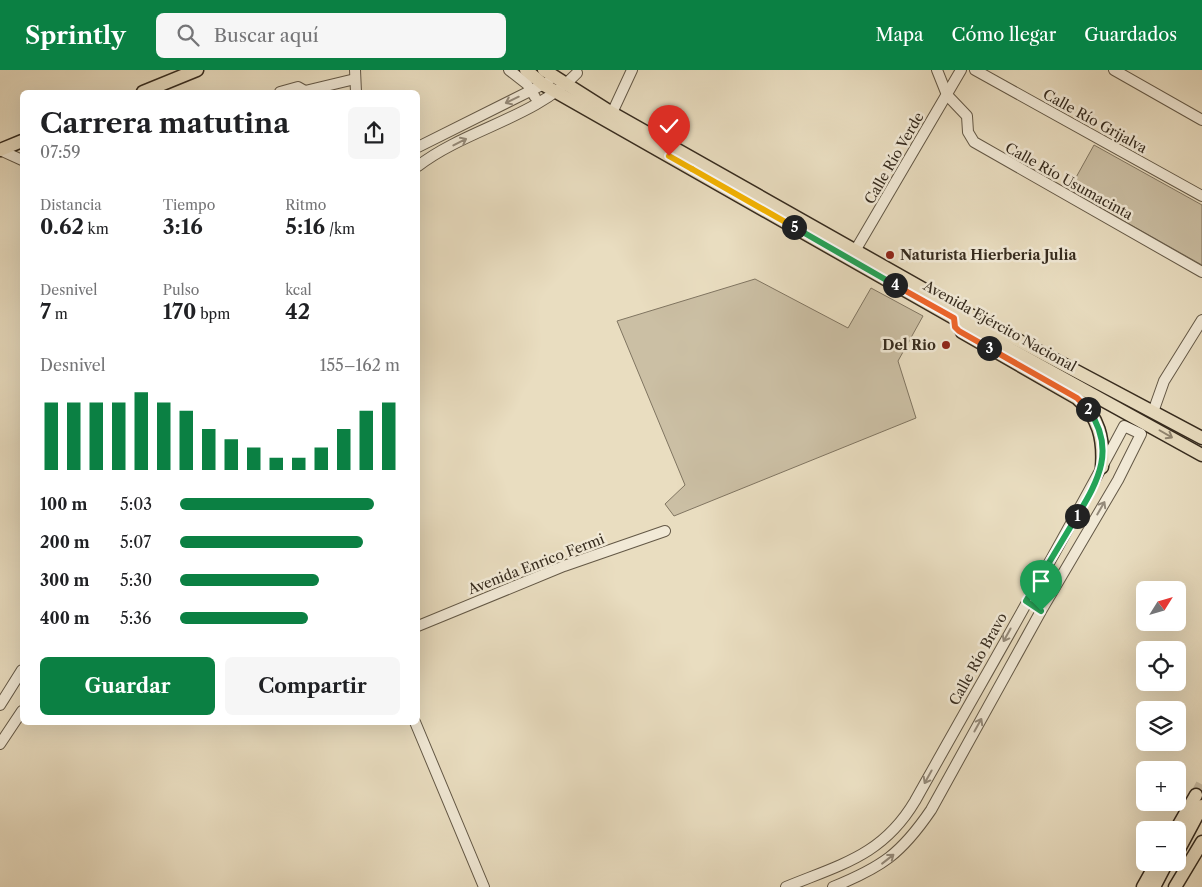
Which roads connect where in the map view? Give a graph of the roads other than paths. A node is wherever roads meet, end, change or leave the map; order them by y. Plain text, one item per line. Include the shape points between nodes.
1 (197, 70) edge
2 (509, 70) edge
3 (526, 70) edge
4 (544, 70) edge
5 (632, 70) edge
6 (937, 70) edge
7 (961, 70) edge
8 (975, 70) edge
9 (1114, 70) edge
10 (581, 71) edge
11 (355, 74) edge
12 (555, 85) junction
13 (148, 90) edge
14 (286, 90) edge
15 (303, 90) edge
16 (311, 90) edge
17 (356, 90) edge
18 (531, 91) junction
19 (947, 95) junction
20 (538, 102) junction
21 (612, 113) junction
22 (1202, 120) edge
23 (20, 142) edge
24 (420, 146) edge
25 (0, 150) edge
26 (20, 159) edge
27 (420, 165) edge
28 (1202, 196) edge
29 (853, 255) junction
30 (1202, 272) edge
31 (954, 318) junction
32 (1202, 320) edge
33 (1056, 375) junction
34 (1159, 391) junction
35 (1139, 404) junction
36 (1153, 412) junction
37 (1202, 438) edge
38 (1202, 455) edge
39 (1102, 468) junction
40 (665, 531) dead end
41 (1060, 544) junction
42 (1075, 552) junction
43 (1026, 601) junction
44 (1041, 611) junction
45 (420, 625) edge
46 (20, 673) edge
47 (0, 706) edge
48 (20, 714) edge
49 (416, 725) edge
50 (0, 744) edge
51 (1199, 800) edge
52 (1183, 821) edge
53 (1202, 822) edge
54 (1186, 832) edge
55 (1197, 841) edge
56 (1198, 855) edge
57 (1152, 871) edge
58 (1162, 871) edge
59 (484, 887) edge
60 (786, 887) edge
61 (833, 887) edge
62 (1143, 887) edge
63 (1154, 887) edge
64 (1175, 887) edge
65 (1184, 887) edge

1 - 13 main road
2 - 18 street
3 - 12 main road, Avenida Ejército Nacional
4 - 12 main road, Avenida Ejército Nacional
5 - 21 street
6 - 19 street
7 - 19 street, Calle Río Verde
8 - 28 street, Calle Río Grijalva
9 - 22 street
10 - 12 street
11 - 16 street
11 - 17 street
12 - 18 street
12 - 20 street
12 - 21 main road, Avenida Ejército Nacional
12 - 29 main road, Avenida Ejército Nacional
14 - 15 street via 298,86
18 - 20 street
18 -> 24 street
19 - 29 street, Calle Río Verde
19 - 30 street, Calle Río Usumacinta via 967,116 970,138 979,146
27 -> 20 street
21 - 29 main road, Avenida Ejército Nacional
23 - 25 main road
25 - 26 street
29 - 31 main road, Avenida Ejército Nacional
29 - 35 main road, Avenida Ejército Nacional
31 - 33 main road, Avenida Ejército Nacional
31 - 39 main road via 959,331 1085,404 1100,430
32 - 34 street
33 - 36 main road via 1093,388 1146,414
33 -> 38 main road, Avenida Ejército Nacional
34 - 35 street
34 - 36 street
35 - 36 main road, Avenida Ejército Nacional
36 - 37 main road, Avenida Ejército Nacional
39 - 41 street, Calle Río Bravo
42 -> 39 street, Calle Río Bravo via 1141,434 1124,426
40 - 45 street, Avenida Enrico Fermi via 564,566
41 - 42 street
41 - 43 street, Calle Río Bravo
42 - 44 street, Calle Río Bravo
43 - 44 street
43 -> 60 street, Calle Río Bravo via 898,826 868,853
61 -> 44 street, Calle Río Bravo via 869,872 909,841 931,810
46 - 47 street
48 - 50 street
49 - 59 street
51 - 52 main road
51 - 54 main road
53 - 55 main road
55 - 56 main road
56 - 64 main road
56 - 65 main road
57 - 62 main road
58 - 63 main road

